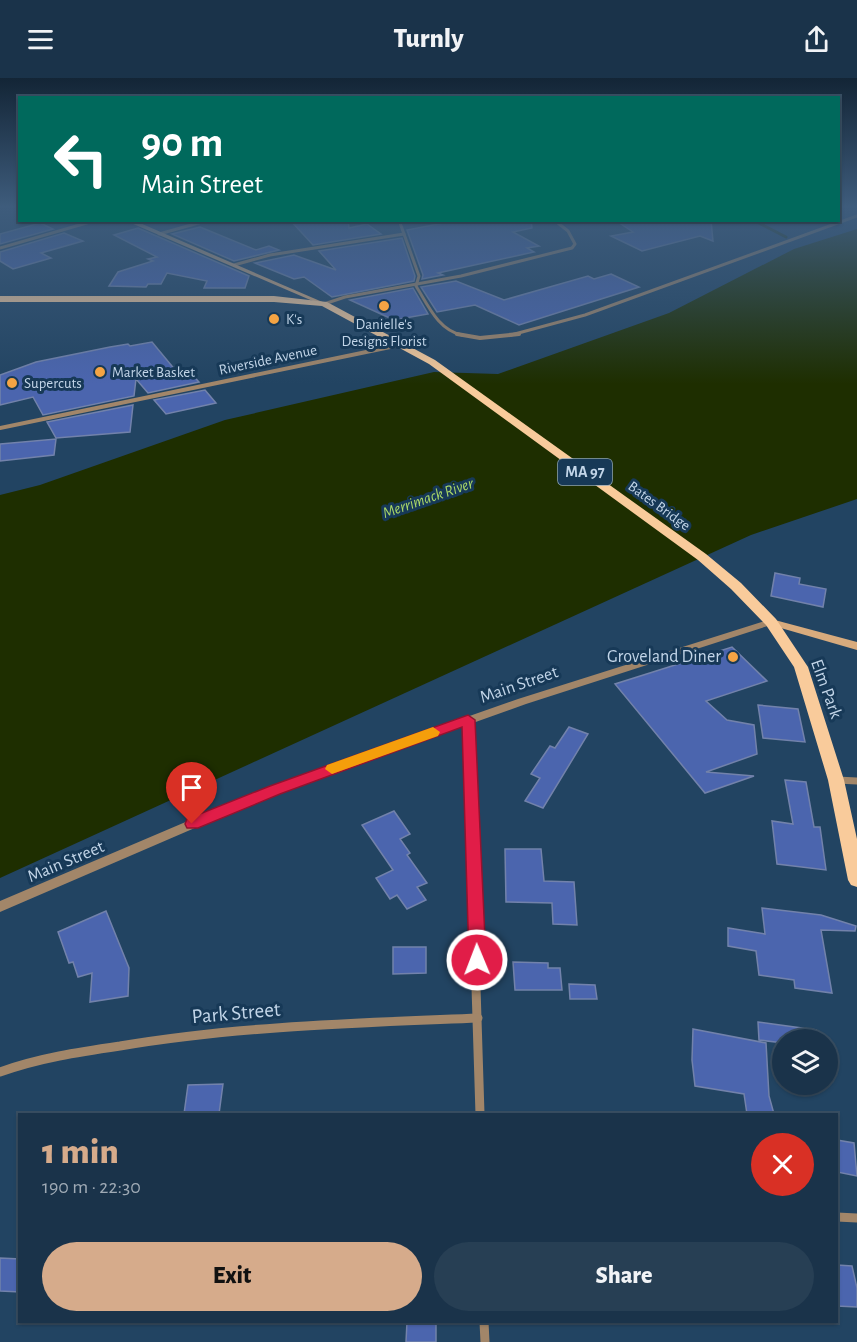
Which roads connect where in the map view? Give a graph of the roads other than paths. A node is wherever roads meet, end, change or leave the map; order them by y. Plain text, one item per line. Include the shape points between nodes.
1 (236, 266) edge
2 (415, 266) edge
3 (498, 266) edge
4 (718, 266) edge
5 (416, 286) junction
6 (0, 299) edge
7 (324, 304) junction
8 (400, 345) junction
9 (0, 428) edge
10 (771, 622) junction
11 (857, 646) edge
12 (468, 720) junction
13 (836, 780) junction
14 (857, 781) edge
15 (857, 880) edge
16 (0, 907) edge
17 (478, 1018) junction
18 (0, 1072) edge
19 (480, 1113) edge
20 (838, 1217) edge
21 (857, 1218) edge
22 (484, 1323) edge
23 (485, 1342) edge

1 - 7 main road
2 - 5 street via 419,276
3 - 5 street
4 - 5 street via 577,317 524,333 487,338 460,335 442,327
5 - 7 street
6 - 7 main road, MA 97 via 274,299
7 - 8 main road, MA 97
8 - 9 street, Riverside Avenue
8 - 10 main road, Bates Bridge / MA 97 via 432,362 702,557
10 - 11 main road
10 - 12 street, Main Street
10 - 13 main road, Elm Park / MA 97 via 801,667
12 - 16 street, Main Street via 254,798
12 - 17 street
13 - 14 street
13 - 15 main road, Elm Park / MA 97
17 - 18 street, Park Street via 257,1028 173,1037 33,1060
17 - 19 street
20 - 21 street
22 - 23 street

